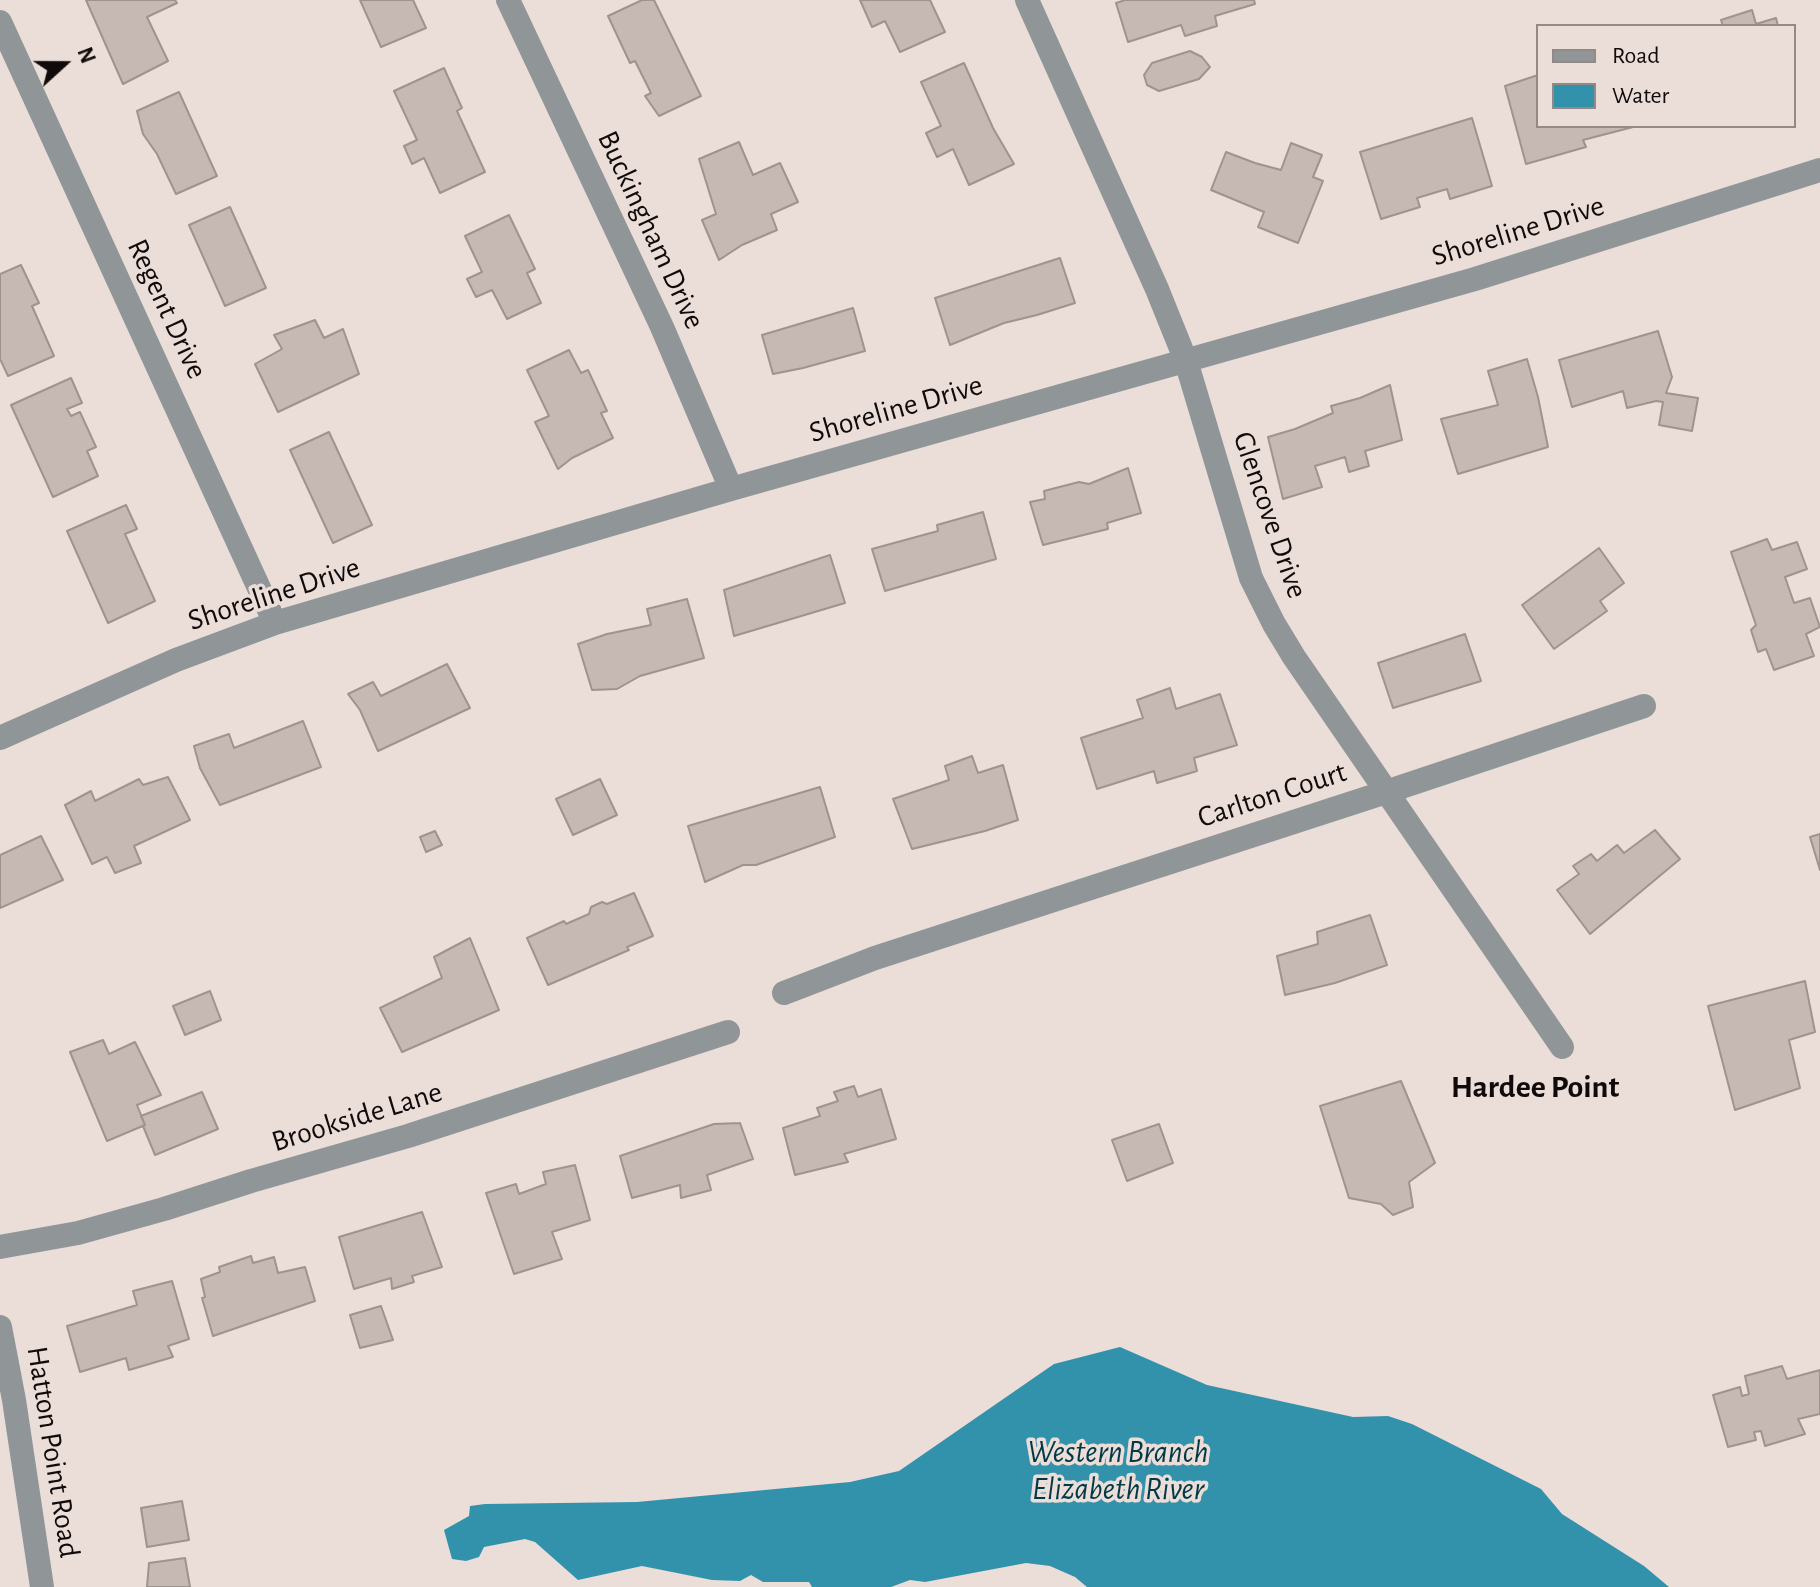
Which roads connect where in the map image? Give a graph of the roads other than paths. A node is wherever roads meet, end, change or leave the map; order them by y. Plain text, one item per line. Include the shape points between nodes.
1 (508, 0) edge
2 (1027, 0) edge
3 (0, 22) edge
4 (1820, 170) edge
5 (1186, 361) junction
6 (731, 489) junction
7 (275, 623) junction
8 (1644, 706) dead end
9 (0, 738) edge
10 (1386, 792) junction
11 (784, 993) dead end
12 (728, 1032) dead end
13 (1562, 1047) dead end
14 (0, 1247) edge
15 (0, 1327) edge
16 (42, 1587) edge

1 - 6 street, Buckingham Drive via 662,327
2 - 5 street, Glencove Drive
3 - 7 street, Regent Drive
4 - 5 street, Shoreline Drive via 1475,279
5 - 6 street, Shoreline Drive
5 - 10 street, Glencove Drive via 1251,578 1294,657
6 - 7 street, Shoreline Drive
7 - 9 street, Shoreline Drive via 176,660
8 - 10 street, Carlton Court
10 - 11 street, Carlton Court via 919,943
10 - 13 street, Glencove Drive
12 - 14 street, Brookside Lane via 164,1209
15 - 16 street, Hatton Point Road

